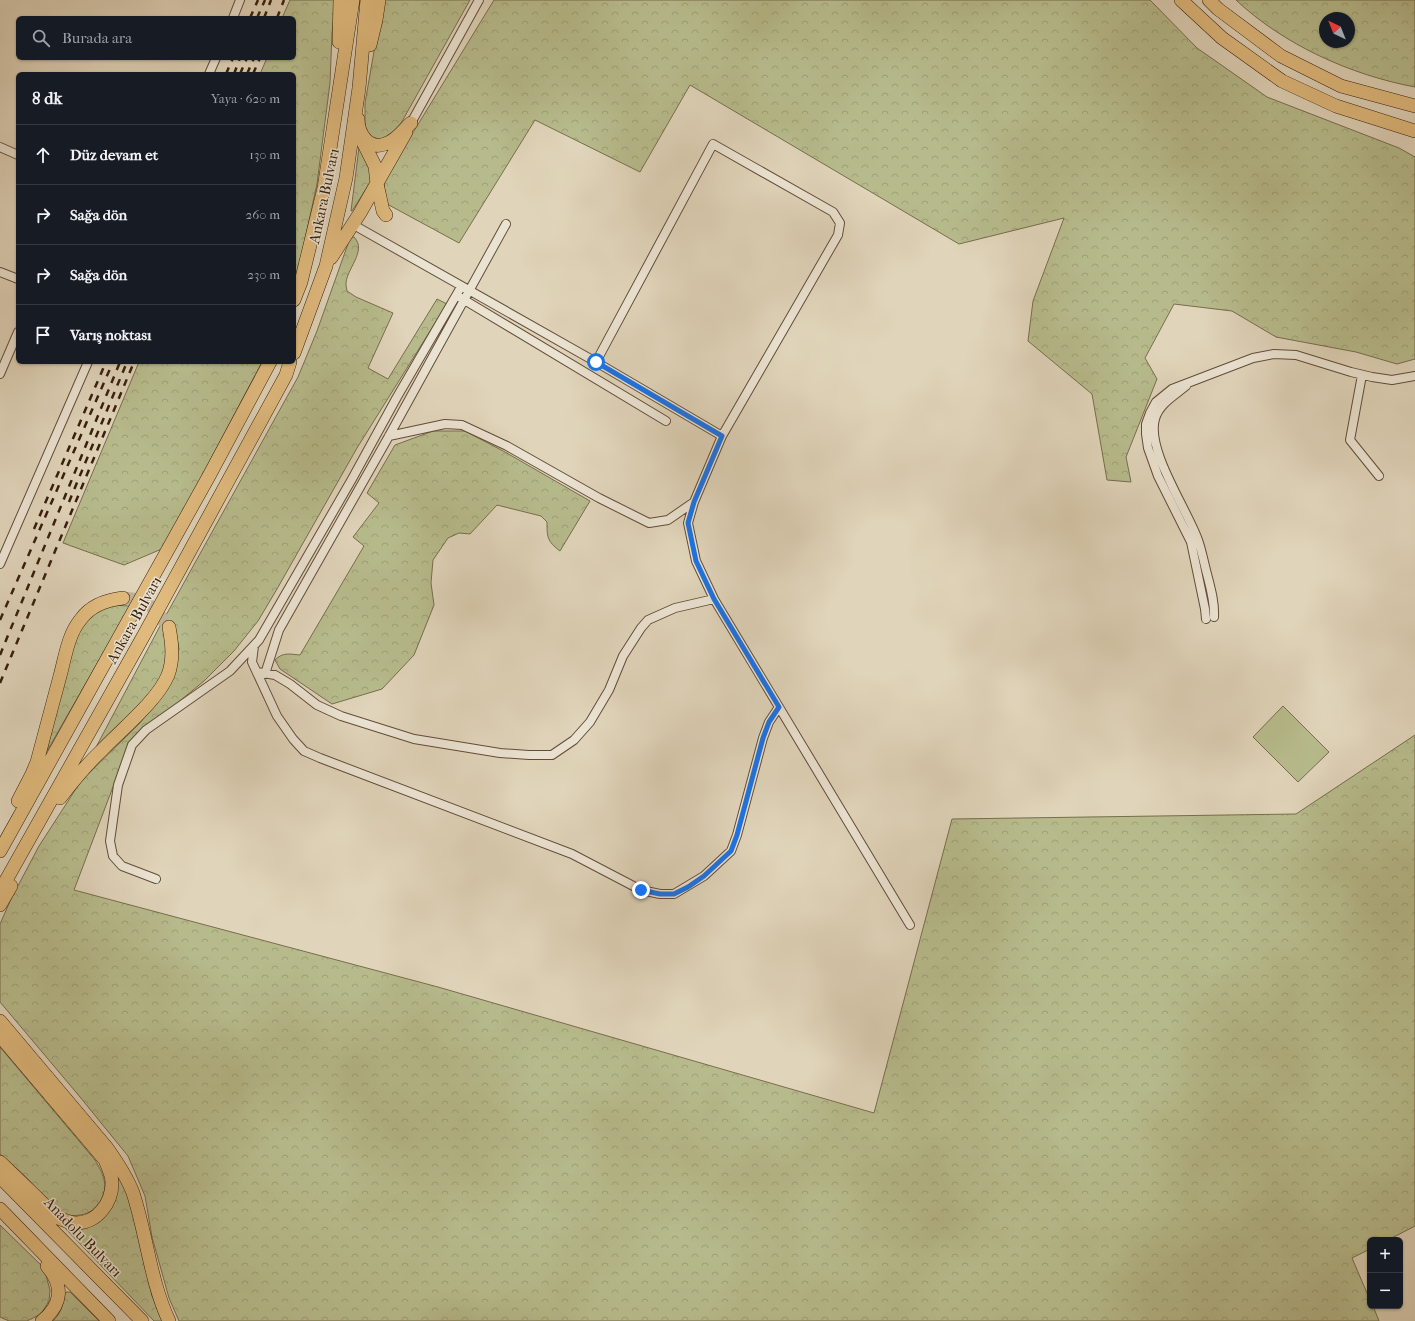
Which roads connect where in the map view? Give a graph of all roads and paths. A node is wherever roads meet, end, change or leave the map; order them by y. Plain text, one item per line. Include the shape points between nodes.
1 (240, 0) edge
2 (340, 0) edge
3 (353, 0) edge
4 (368, 0) edge
5 (379, 0) edge
6 (480, 0) edge
7 (1181, 0) edge
8 (1209, 0) edge
9 (234, 16) edge
10 (215, 60) edge
11 (210, 72) edge
12 (359, 88) junction
13 (337, 100) junction
14 (1415, 106) edge
15 (411, 122) junction
16 (358, 126) junction
17 (1415, 131) edge
18 (0, 147) edge
19 (16, 154) edge
20 (377, 184) junction
21 (386, 214) dead end
22 (352, 224) junction
23 (506, 224) dead end
24 (326, 266) junction
25 (0, 272) edge
26 (16, 278) edge
27 (461, 287) junction
28 (470, 291) junction
29 (296, 295) edge
30 (457, 295) junction
31 (465, 300) junction
32 (16, 337) edge
33 (296, 347) edge
34 (596, 362) junction
35 (87, 364) edge
36 (269, 364) edge
37 (289, 364) edge
38 (0, 374) edge
39 (1362, 375) junction
40 (1415, 376) edge
41 (666, 421) dead end
42 (389, 436) junction
43 (722, 436) junction
44 (1380, 476) dead end
45 (694, 502) junction
46 (0, 564) edge
47 (123, 598) tunnel mouth
48 (714, 599) junction
49 (1210, 618) dead end
50 (169, 627) tunnel mouth
51 (254, 646) junction
52 (261, 673) junction
53 (779, 707) junction
54 (0, 836) edge
55 (28, 840) junction
56 (0, 851) edge
57 (156, 879) dead end
58 (0, 891) edge
59 (0, 905) edge
60 (910, 925) dead end
61 (0, 1020) edge
62 (0, 1036) edge
63 (0, 1162) edge
64 (0, 1177) edge
65 (0, 1209) edge
66 (0, 1220) edge
67 (42, 1321) edge
68 (110, 1321) edge
69 (142, 1321) edge
70 (169, 1321) edge

1 - 9 street
2 - 13 main road, Ankara Bulvarı
3 - 13 main road, Ankara Bulvarı
4 - 12 main road, Ankara Bulvarı
5 - 12 main road, Ankara Bulvarı
6 - 15 street
7 - 17 main road via 1222,38 1282,81 1336,106
8 - 14 main road via 1281,56 1341,86
10 - 11 street
12 - 16 main road
12 - 24 main road, Ankara Bulvarı via 346,178
13 - 29 main road, Ankara Bulvarı via 324,188
15 - 16 main road via 396,138 384,145 366,141
15 - 20 main road
16 - 20 main road via 360,137 375,166
18 - 19 street
20 - 21 main road via 383,211
20 - 22 main road
22 - 24 main road
22 - 27 street
23 - 28 street
24 - 33 main road, Ankara Bulvarı
25 - 26 street
27 - 28 street
27 - 30 street
28 - 31 street
28 - 34 street
30 - 31 street
30 - 51 street
31 - 41 street
31 - 42 street
32 - 38 street
34 - 43 street
34 - 43 street via 713,144 833,212 840,223 838,236
35 - 46 street
36 - 56 main road, Ankara Bulvarı via 202,490
37 - 55 main road, Ankara Bulvarı via 286,375 152,621
39 - 40 street via 1392,380
39 - 44 street via 1350,440
39 - 49 street via 1296,355 1274,354 1253,358 1172,389 1156,402 1146,424 1148,448 1158,476 1191,542 1205,609
42 - 45 street via 445,424 462,426 507,446 649,523 668,520
42 - 52 street via 279,630
43 - 45 street
45 - 48 street via 688,523 696,561
47 - 54 main road via 106,601 92,608 75,627 37,762
48 - 52 street via 675,608 648,620 623,656 609,690 590,722 574,740 552,755 500,753 414,739 341,716 317,705 274,675
48 - 53 street
50 - 55 main road via 171,664 160,689 82,769
51 - 52 street via 252,662
51 - 57 street via 230,671 146,730 132,745 118,785 110,841 113,856 122,866
52 - 53 street via 277,716 304,751 572,854 641,890 660,894 674,894 688,887 731,851 763,738 769,722
53 - 60 street
55 - 58 main road, Ankara Bulvarı
55 - 59 main road via 22,865
61 - 70 main road via 121,1168 132,1193 159,1296
62 - 63 main road via 105,1160 110,1171 112,1189 107,1203 96,1216 76,1223 58,1218
64 - 69 main road, Anadolu Bulvarı
65 - 68 main road
66 - 67 main road via 42,1260 57,1279 57,1304 50,1315

